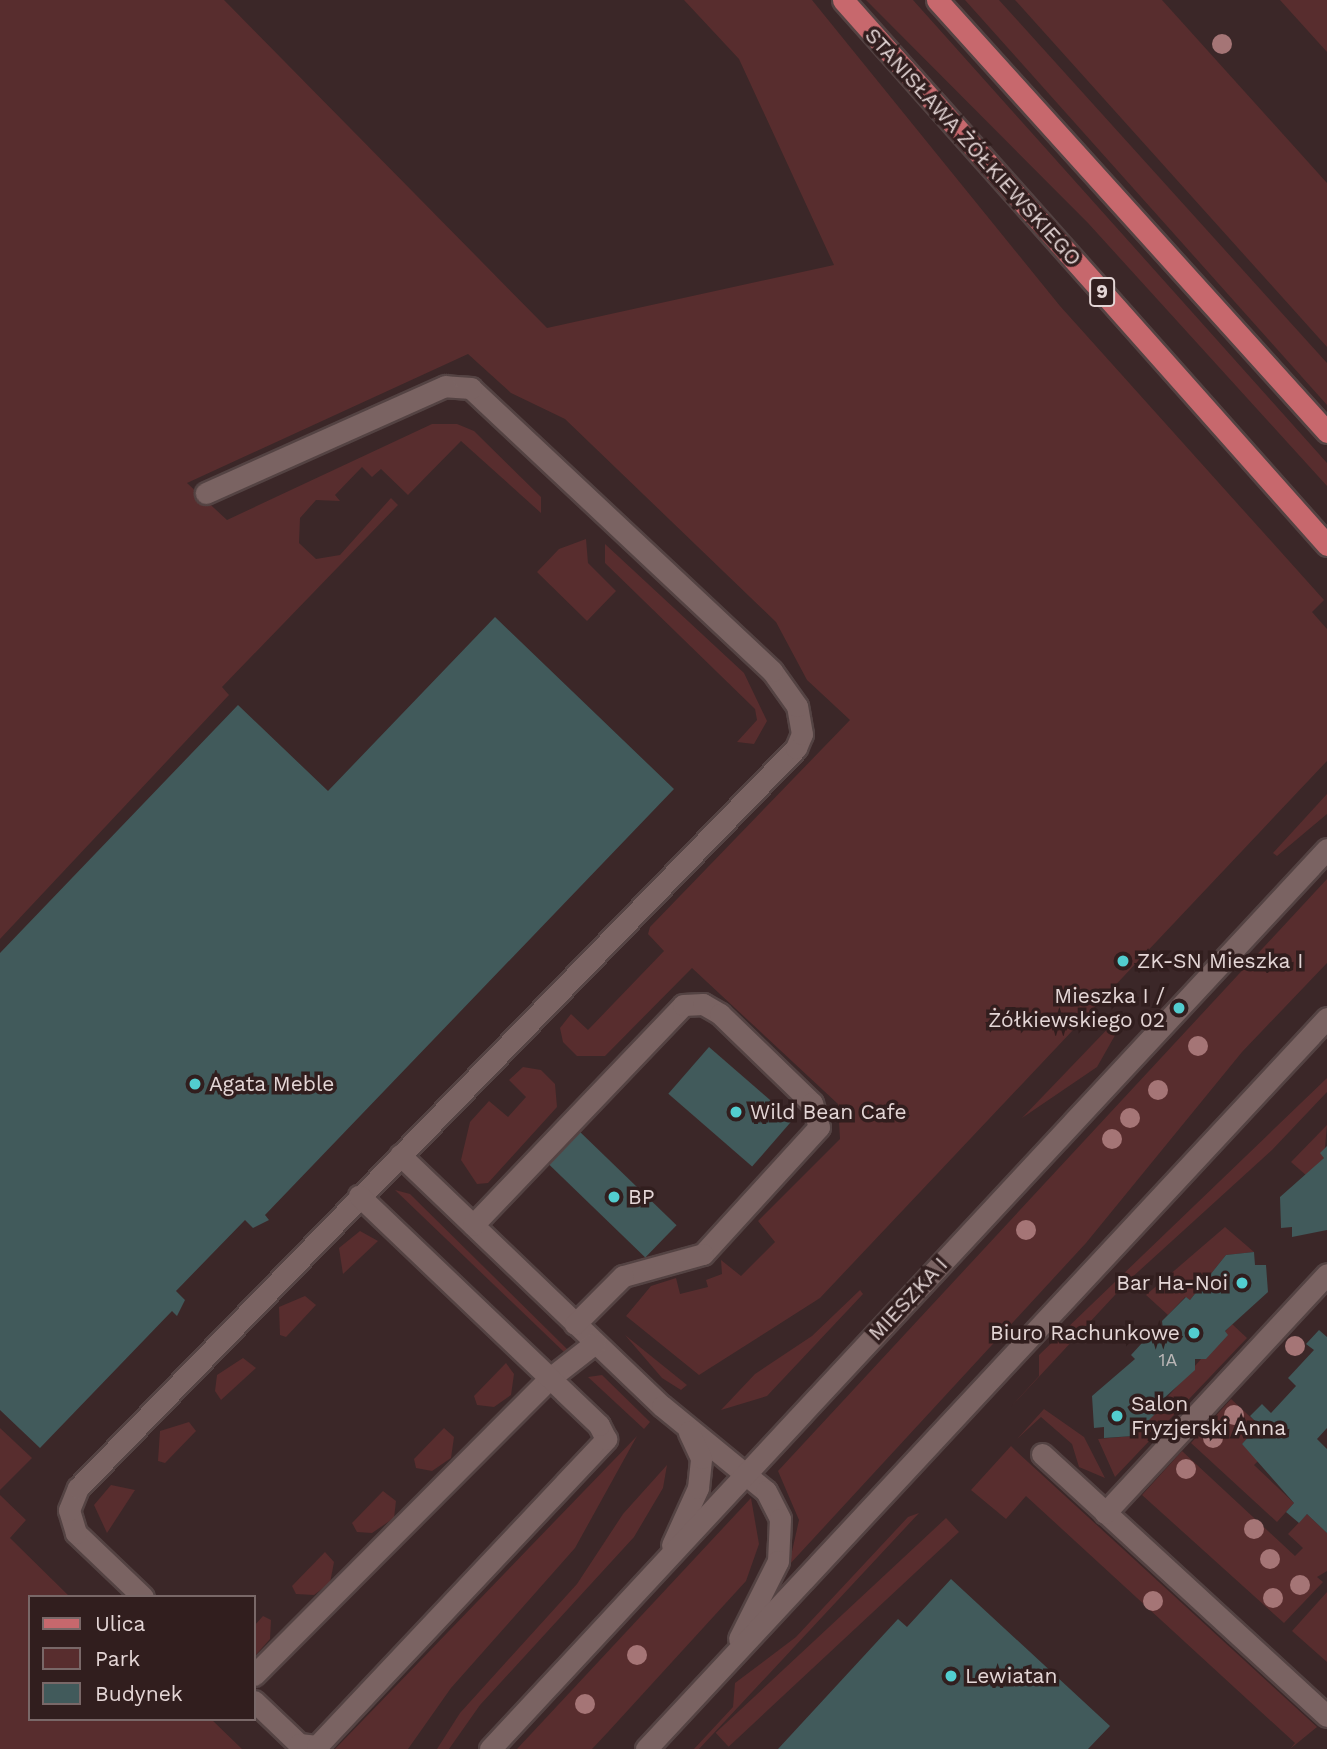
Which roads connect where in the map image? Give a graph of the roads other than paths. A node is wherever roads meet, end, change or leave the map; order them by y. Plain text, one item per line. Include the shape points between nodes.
1 (843, 0) edge
2 (937, 0) edge
3 (1327, 432) edge
4 (206, 493) dead end
5 (1327, 545) edge
6 (1327, 849) edge
7 (1327, 1018) edge
8 (400, 1155) junction
9 (359, 1196) junction
10 (473, 1225) junction
11 (1327, 1274) edge
12 (575, 1324) junction
13 (595, 1343) junction
14 (550, 1378) junction
15 (688, 1428) junction
16 (1042, 1454) dead end
17 (746, 1474) junction
18 (1105, 1513) junction
19 (662, 1566) junction
20 (141, 1595) edge
21 (729, 1660) junction
22 (256, 1673) edge
23 (256, 1703) edge
24 (1327, 1716) edge
25 (490, 1749) edge
26 (646, 1749) edge

1 - 5 main road, STANISŁAWA ŻÓŁKIEWSKIEGO / 9
2 - 3 main road
4 - 8 street via 445,386 471,388 772,671 799,713 796,748
6 - 17 street, MIESZKA I
7 - 21 street
8 - 9 street
8 - 10 street
9 - 14 street
9 - 20 street via 71,1499 76,1533
10 - 12 street
10 - 12 street via 682,1005 703,1003 720,1014 812,1103 819,1127 703,1254 623,1276
11 - 18 street
12 - 13 street
13 - 14 street
13 - 15 street
14 - 22 street
14 - 23 street via 600,1425 604,1448 317,1746 299,1744
15 - 17 street
15 - 19 street via 701,1458 698,1488
16 - 18 street
17 - 19 street, MIESZKA I
17 - 21 street via 775,1508 780,1543 778,1561
18 - 24 street
19 - 25 street, MIESZKA I
21 - 26 street

